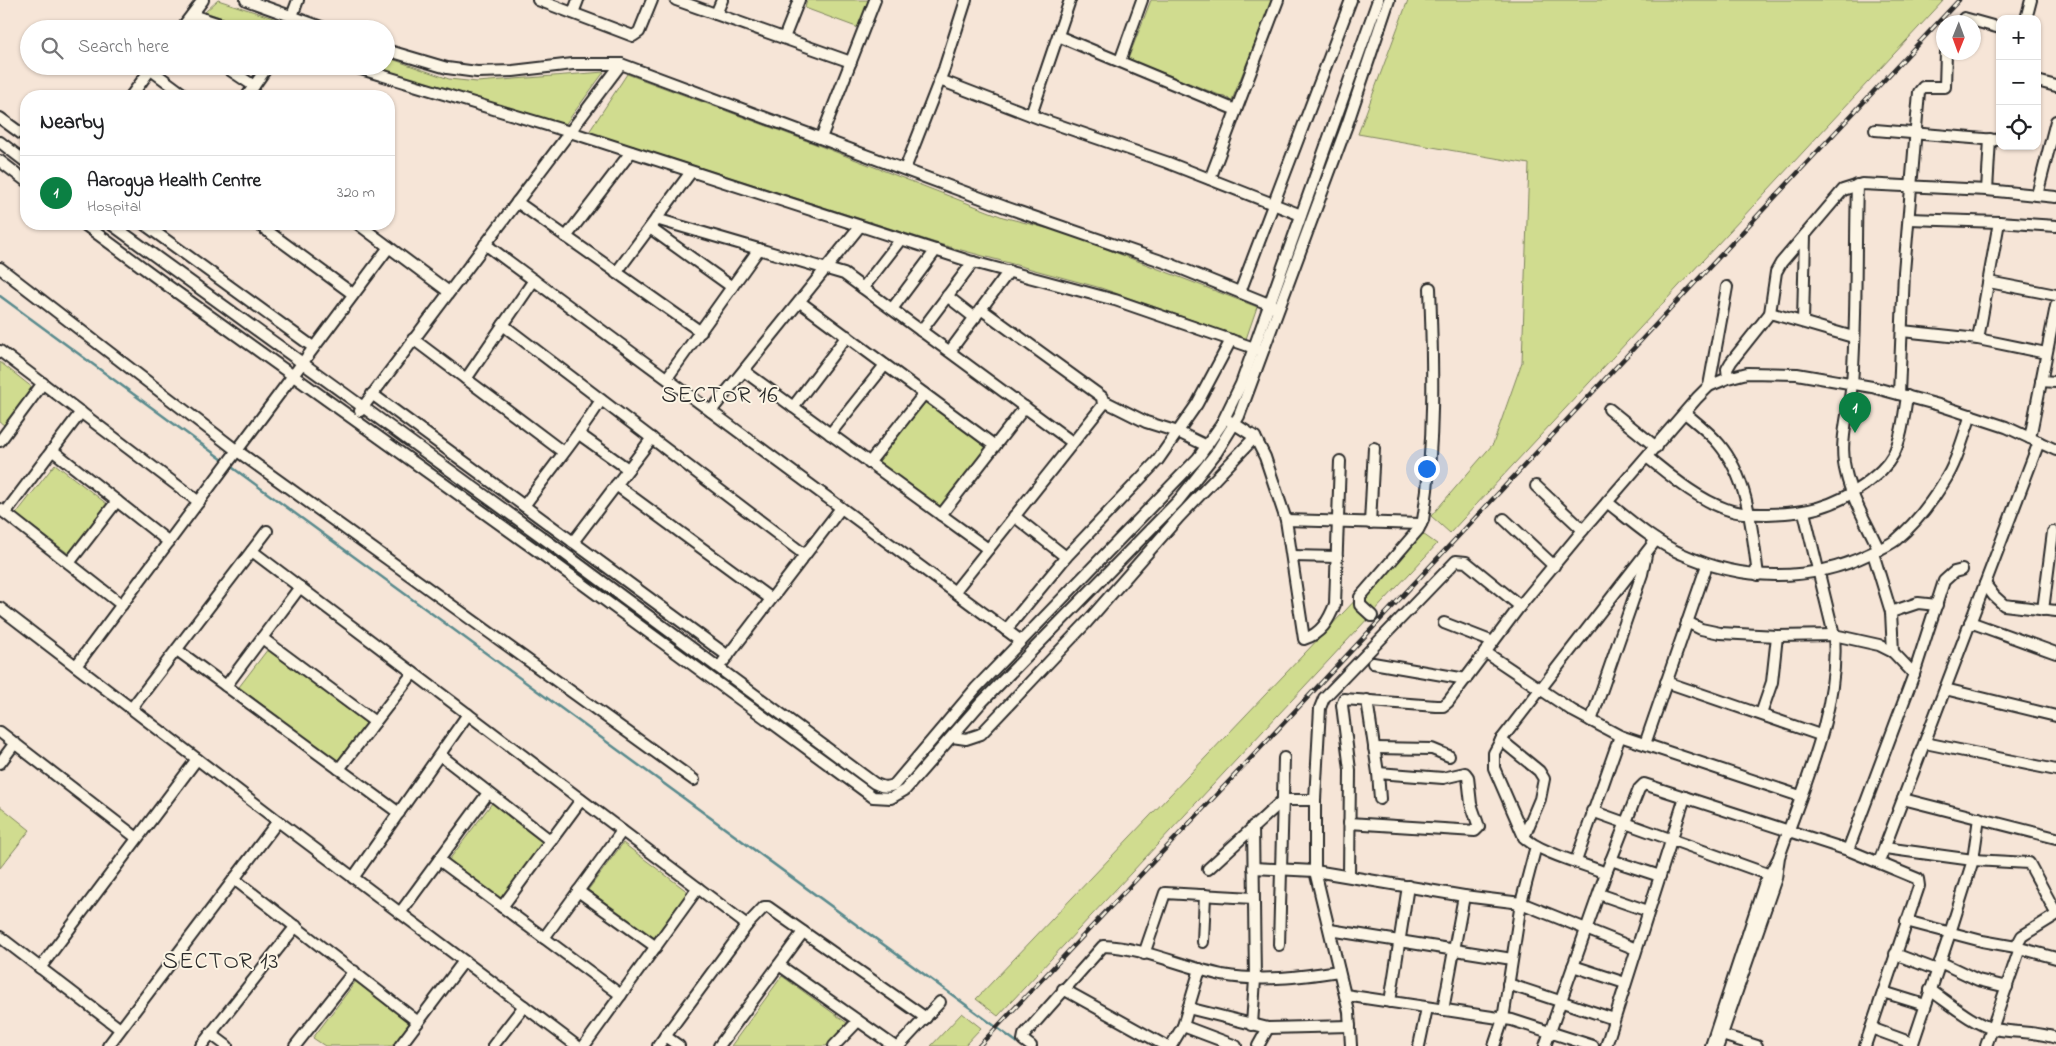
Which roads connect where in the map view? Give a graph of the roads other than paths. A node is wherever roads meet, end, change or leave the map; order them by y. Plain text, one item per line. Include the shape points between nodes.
1 (203, 0) edge
2 (246, 0) edge
3 (298, 0) edge
4 (538, 0) edge
5 (578, 0) edge
6 (652, 0) edge
7 (676, 0) edge
8 (722, 0) edge
9 (799, 0) edge
10 (876, 0) edge
11 (966, 0) edge
12 (1070, 0) edge
13 (1142, 0) edge
14 (1278, 0) edge
15 (1351, 0) edge
16 (1378, 0) edge
17 (1389, 0) edge
18 (2031, 0) edge
19 (573, 13) junction
20 (716, 14) junction
21 (192, 15) junction
22 (2027, 15) edge
23 (292, 16) junction
24 (188, 20) edge
25 (207, 20) edge
26 (302, 20) edge
27 (1981, 23) edge
28 (1996, 27) edge
29 (1058, 36) junction
30 (784, 38) junction
31 (395, 53) edge
32 (1946, 60) edge
33 (1120, 61) junction
34 (851, 62) junction
35 (621, 64) junction
36 (147, 75) edge
37 (160, 75) edge
38 (238, 75) edge
39 (262, 75) edge
40 (381, 75) edge
41 (940, 80) junction
42 (2041, 82) edge
43 (254, 86) junction
44 (2056, 86) edge
45 (136, 90) edge
46 (179, 90) edge
47 (251, 90) edge
48 (1236, 110) junction
49 (1031, 115) junction
50 (0, 118) edge
51 (2056, 121) edge
52 (1874, 130) dead end
53 (570, 132) junction
54 (1914, 132) junction
55 (20, 133) edge
56 (821, 138) junction
57 (1995, 139) edge
58 (0, 142) edge
59 (631, 152) junction
60 (20, 157) edge
61 (0, 161) edge
62 (904, 169) junction
63 (691, 172) junction
64 (20, 176) edge
65 (1210, 179) junction
66 (1857, 185) junction
67 (1911, 187) junction
68 (1987, 190) junction
69 (2037, 195) junction
70 (2056, 197) edge
71 (517, 202) junction
72 (1274, 205) junction
73 (1301, 215) junction
74 (1909, 219) junction
75 (2000, 222) junction
76 (653, 223) junction
77 (860, 226) junction
78 (2056, 226) edge
79 (92, 230) edge
80 (119, 230) edge
81 (152, 230) edge
82 (266, 230) edge
83 (366, 230) edge
84 (1805, 235) junction
85 (566, 237) junction
86 (901, 239) junction
87 (486, 244) junction
88 (389, 247) junction
89 (759, 249) junction
90 (936, 250) junction
91 (973, 262) junction
92 (0, 268) edge
93 (827, 269) junction
94 (1009, 271) junction
95 (616, 272) junction
96 (534, 280) junction
97 (1988, 282) junction
98 (1726, 286) dead end
99 (732, 287) junction
100 (863, 288) junction
101 (1430, 288) dead end
102 (449, 292) junction
103 (1240, 292) junction
104 (353, 294) junction
105 (2056, 295) edge
106 (947, 296) junction
107 (800, 302) junction
108 (1274, 306) junction
109 (2056, 306) edge
110 (892, 309) junction
111 (981, 309) junction
112 (1770, 313) junction
113 (975, 318) junction
114 (1803, 322) junction
115 (503, 325) junction
116 (921, 331) junction
117 (1902, 331) junction
118 (701, 332) junction
119 (847, 336) junction
120 (1853, 337) junction
121 (413, 339) junction
122 (1978, 339) junction
123 (1231, 340) junction
124 (314, 348) junction
125 (1258, 350) junction
126 (0, 351) edge
127 (950, 352) junction
128 (2046, 353) junction
129 (302, 363) junction
130 (885, 365) junction
131 (744, 371) junction
132 (293, 375) junction
133 (466, 378) junction
134 (667, 378) junction
135 (1728, 378) junction
136 (2041, 381) junction
137 (2056, 382) edge
138 (43, 383) junction
139 (1852, 383) junction
140 (1709, 386) junction
141 (372, 394) junction
142 (924, 394) junction
143 (1903, 395) junction
144 (601, 400) junction
145 (1104, 401) junction
146 (363, 407) junction
147 (793, 407) junction
148 (1025, 407) junction
149 (1609, 409) dead end
150 (711, 411) junction
151 (81, 412) junction
152 (1685, 413) junction
153 (1971, 415) junction
154 (1225, 418) junction
155 (353, 419) junction
156 (1235, 423) junction
157 (1178, 432) junction
158 (579, 434) junction
159 (830, 434) junction
160 (1, 436) edge
161 (1255, 437) junction
162 (652, 438) junction
163 (2035, 440) junction
164 (1072, 442) junction
165 (995, 446) junction
166 (1206, 446) junction
167 (1656, 447) junction
168 (1374, 448) dead end
169 (52, 450) junction
170 (236, 450) junction
171 (2056, 450) edge
172 (563, 452) junction
173 (1647, 457) junction
174 (1340, 460) dead end
175 (869, 463) junction
176 (628, 469) junction
177 (616, 485) junction
178 (1536, 486) dead end
179 (1852, 493) junction
180 (117, 501) junction
181 (199, 502) junction
182 (1607, 502) junction
183 (524, 506) junction
184 (842, 508) junction
185 (2, 511) edge
186 (1804, 512) junction
187 (1750, 514) junction
188 (941, 515) junction
189 (1014, 516) junction
190 (1504, 519) dead end
191 (1286, 520) junction
192 (1337, 522) junction
193 (1370, 523) junction
194 (1155, 524) junction
195 (1421, 524) junction
196 (1583, 530) junction
197 (267, 531) dead end
198 (1167, 531) junction
199 (2054, 532) dead end
200 (1656, 540) junction
201 (169, 542) junction
202 (573, 542) junction
203 (988, 549) junction
204 (252, 551) junction
205 (1876, 551) junction
206 (1646, 552) junction
207 (805, 555) junction
208 (1292, 556) junction
209 (1066, 557) junction
210 (1337, 557) junction
211 (68, 563) junction
212 (1707, 565) junction
213 (1554, 566) junction
214 (1962, 570) dead end
215 (1818, 572) junction
216 (1758, 575) junction
217 (1985, 584) junction
218 (300, 588) junction
219 (955, 592) junction
220 (771, 599) junction
221 (122, 604) junction
222 (1937, 605) junction
223 (1520, 606) junction
224 (0, 608) edge
225 (2043, 610) junction
226 (2056, 611) edge
227 (1890, 612) junction
228 (1372, 616) tunnel mouth
229 (1687, 622) junction
230 (1970, 622) junction
231 (1444, 623) dead end
232 (1006, 630) junction
233 (1834, 635) junction
234 (1777, 636) junction
235 (262, 638) junction
236 (1021, 641) junction
237 (1494, 642) junction
238 (177, 650) junction
239 (1485, 652) junction
240 (1892, 652) junction
241 (2056, 653) edge
242 (728, 656) junction
243 (1373, 663) dead end
244 (76, 666) junction
245 (719, 668) junction
246 (413, 673) junction
247 (1914, 674) junction
248 (1466, 679) junction
249 (1666, 682) junction
250 (226, 686) junction
251 (1945, 689) junction
252 (1540, 690) junction
253 (1367, 700) junction
254 (131, 709) junction
255 (468, 714) junction
256 (1761, 714) junction
257 (2056, 716) edge
258 (1591, 721) junction
259 (376, 722) junction
260 (0, 732) edge
261 (1820, 735) junction
262 (1620, 736) junction
263 (952, 737) junction
264 (1501, 740) junction
265 (1925, 743) junction
266 (15, 744) junction
267 (1645, 744) junction
268 (1374, 748) junction
269 (440, 755) junction
270 (1449, 756) dead end
271 (1284, 758) dead end
272 (197, 759) junction
273 (0, 763) edge
274 (339, 769) junction
275 (2056, 770) edge
276 (1378, 773) junction
277 (694, 780) dead end
278 (889, 787) junction
279 (488, 793) junction
280 (1800, 796) junction
281 (1685, 797) junction
282 (891, 798) junction
283 (1380, 799) dead end
284 (1903, 799) junction
285 (582, 800) junction
286 (1283, 800) junction
287 (1315, 800) junction
288 (1592, 811) junction
289 (399, 813) junction
290 (1979, 818) junction
291 (278, 821) junction
292 (1349, 823) junction
293 (1626, 824) junction
294 (1253, 826) junction
295 (622, 831) junction
296 (1788, 831) junction
297 (1524, 837) junction
298 (138, 838) junction
299 (1671, 838) junction
300 (2056, 838) edge
301 (551, 841) junction
302 (1536, 846) junction
303 (1885, 848) junction
304 (1848, 850) junction
305 (439, 860) junction
306 (1611, 860) junction
307 (1973, 860) junction
308 (1576, 861) junction
309 (1879, 862) junction
310 (1253, 868) junction
311 (1208, 869) dead end
312 (1282, 870) junction
313 (1315, 871) junction
314 (1606, 873) junction
315 (1349, 876) junction
316 (1660, 876) junction
317 (1772, 876) junction
318 (353, 878) junction
319 (234, 879) junction
320 (1408, 886) junction
321 (698, 888) junction
322 (578, 891) junction
323 (1599, 894) junction
324 (1205, 895) junction
325 (1464, 896) junction
326 (1253, 898) junction
327 (1521, 903) junction
328 (502, 907) junction
329 (1648, 911) junction
330 (400, 913) junction
331 (2056, 914) edge
332 (1906, 921) junction
333 (747, 925) junction
334 (296, 926) junction
335 (1587, 928) junction
336 (1330, 930) junction
337 (803, 932) junction
338 (1950, 933) junction
339 (0, 937) edge
340 (544, 938) junction
341 (1398, 941) junction
342 (1203, 942) dead end
343 (1279, 945) dead end
344 (656, 947) junction
345 (2018, 947) junction
346 (1636, 949) junction
347 (1454, 950) junction
348 (1144, 954) junction
349 (1895, 954) junction
350 (2056, 958) edge
351 (1512, 959) junction
352 (464, 961) junction
353 (779, 965) junction
354 (1573, 966) junction
355 (1939, 966) junction
356 (40, 968) junction
357 (1200, 969) junction
358 (1340, 971) junction
359 (354, 972) junction
360 (1255, 979) junction
361 (1625, 983) junction
362 (1508, 984) junction
363 (2007, 987) junction
364 (1063, 989) junction
365 (1930, 990) junction
366 (1883, 992) junction
367 (621, 994) junction
368 (1345, 994) junction
369 (1561, 1000) junction
370 (940, 1002) dead end
371 (1390, 1002) junction
372 (1925, 1005) junction
373 (524, 1006) junction
374 (1188, 1008) junction
375 (1426, 1008) junction
376 (1443, 1010) junction
377 (1725, 1014) junction
378 (926, 1018) junction
379 (1503, 1019) junction
380 (1614, 1019) junction
381 (858, 1020) junction
382 (418, 1022) junction
383 (1252, 1025) junction
384 (1183, 1026) junction
385 (1350, 1026) junction
386 (1268, 1028) junction
387 (1871, 1028) junction
388 (1993, 1028) junction
389 (120, 1029) junction
390 (1550, 1032) junction
391 (211, 1034) junction
392 (1722, 1035) junction
393 (665, 1036) junction
394 (2056, 1038) edge
395 (1912, 1045) edge
396 (108, 1046) edge
397 (201, 1046) edge
398 (227, 1046) edge
399 (295, 1046) edge
400 (400, 1046) edge
401 (493, 1046) edge
402 (577, 1046) edge
403 (584, 1046) edge
404 (658, 1046) edge
405 (679, 1046) edge
406 (719, 1046) edge
407 (834, 1046) edge
408 (894, 1046) edge
409 (899, 1046) edge
410 (1031, 1046) edge
411 (1166, 1046) edge
412 (1171, 1046) edge
413 (1236, 1046) edge
414 (1258, 1046) edge
415 (1351, 1046) edge
416 (1420, 1046) edge
417 (1494, 1046) edge
418 (1545, 1046) edge
419 (1593, 1046) edge
420 (1606, 1046) edge
421 (1711, 1046) edge
422 (1718, 1046) edge
423 (1757, 1046) edge
424 (1865, 1046) edge
425 (1986, 1046) edge

1 - 21 street
2 - 23 street
3 - 23 street
4 - 19 street
5 - 19 street
6 - 19 street via 639,32 633,36
7 - 20 street
8 - 20 street
9 - 30 street
10 - 34 street
11 - 41 street
12 - 29 street
13 - 33 street
14 - 48 street
15 - 72 street
16 - 73 street
17 - 108 street via 1347,125
18 - 22 street
20 - 30 street
21 - 24 street
21 - 25 street
23 - 26 street
27 - 28 street
29 - 33 street
29 - 49 street
30 - 34 street
31 - 35 street via 448,68 477,72 573,64
32 - 54 street via 1944,87 1920,89
33 - 48 street
34 - 56 street
35 - 53 street
35 - 56 street
36 - 45 street
37 - 46 street
38 - 43 street
39 - 43 street
40 - 53 street
41 - 49 street
41 - 62 street
42 - 44 street
43 - 47 street
48 - 65 street
49 - 65 street
50 - 55 street
51 - 69 street
52 - 54 street
53 - 59 street
53 - 71 street
54 - 57 street
54 - 67 street
56 - 62 street
57 - 68 street
58 - 60 street
59 - 63 street
59 - 85 street
61 - 64 street
62 - 103 street
63 - 76 street
63 - 77 street
65 - 72 street
66 - 67 street
66 - 84 street via 1843,190
66 - 120 street
67 - 68 street
67 - 74 street
68 - 69 street
69 - 70 street
71 - 85 street
71 - 87 street
72 - 73 street
72 - 103 street
73 - 108 street
74 - 75 street
74 - 117 street
75 - 78 street
75 - 97 street
76 - 89 street
76 - 95 street
76 - 99 street
77 - 86 street
77 - 93 street
79 - 132 street
80 - 129 street
81 - 124 street
82 - 104 street
83 - 88 street
84 - 112 street via 1778,268
84 - 114 street
85 - 95 street
86 - 90 street
86 - 100 street
87 - 96 street
87 - 102 street
88 - 102 street
88 - 104 street
89 - 93 street
89 - 99 street
90 - 91 street
90 - 110 street
91 - 94 street
91 - 106 street
92 - 170 street
93 - 100 street via 844,274
93 - 107 street
94 - 111 street
94 - 123 street via 1115,300
95 - 118 street
96 - 115 street
96 - 134 street
97 - 105 street
97 - 122 street
98 - 140 street
99 - 118 street
100 - 110 street
101 - 195 street via 1432,415
102 - 121 street
103 - 108 street
104 - 124 street
106 - 113 street
106 - 116 street
107 - 119 street
107 - 131 street
108 - 125 street
109 - 128 street
110 - 116 street
111 - 113 street
111 - 145 street
112 - 114 street
112 - 135 street via 1730,362
113 - 127 street
114 - 120 street
115 - 133 street
115 - 144 street
116 - 127 street
117 - 122 street
117 - 143 street
118 - 134 street
119 - 130 street
119 - 147 street
120 - 139 street
121 - 133 street
121 - 141 street
122 - 128 street
123 - 125 street
123 - 157 street
124 - 129 street
125 - 154 street
125 - 156 street
126 - 138 street
127 - 148 street
128 - 136 street
129 - 132 street
129 - 146 street
130 - 142 street
130 - 159 street
131 - 147 street
131 - 150 street
132 - 155 street
132 - 170 street
133 - 172 street
134 - 150 street
135 - 139 street via 1771,372
135 - 140 street
136 - 137 street
136 - 163 street
138 - 151 street
138 - 160 street
139 - 143 street
139 - 179 street via 1843,441 1845,473
140 - 152 street
141 - 146 street
141 - 183 street
142 - 165 street
142 - 175 street
143 - 153 street
143 - 179 street via 1900,437 1893,455 1880,473
144 - 158 street
144 - 162 street
145 - 157 street via 1146,422
145 - 164 street
146 - 155 street
146 - 245 street
147 - 159 street
148 - 164 street
148 - 165 street
149 - 167 street
150 - 184 street
151 - 169 street
151 - 181 street
152 - 167 street
152 - 187 street via 1720,445 1740,484
153 - 163 street
153 - 205 street via 1946,480 1931,502 1895,541
154 - 156 street
154 - 166 street
155 - 282 street via 873,797
156 - 161 street
156 - 194 street via 1216,454
157 - 166 street
157 - 209 street via 1158,460
158 - 172 street
158 - 176 street
159 - 175 street
161 - 191 street
161 - 198 street
162 - 176 street
162 - 207 street
163 - 171 street
163 - 217 street
164 - 189 street
165 - 188 street
166 - 236 street
167 - 173 street
168 - 193 street
169 - 180 street
169 - 185 street
170 - 181 street
170 - 277 street
172 - 183 street
173 - 182 street
173 - 187 street via 1704,500 1728,510
174 - 192 street
175 - 188 street
176 - 177 street
177 - 202 street
177 - 220 street
178 - 196 street
179 - 186 street via 1835,503
179 - 205 street
180 - 201 street
180 - 211 street
181 - 201 street
182 - 196 street
182 - 200 street
183 - 202 street
184 - 207 street
184 - 219 street
185 - 211 street
186 - 187 street
186 - 215 street
187 - 216 street
188 - 203 street
189 - 203 street
189 - 209 street
190 - 213 street
191 - 192 street
191 - 208 street
192 - 193 street
192 - 210 street
193 - 195 street
194 - 198 street
194 - 263 street
195 - 228 street via 1360,598 1360,605
196 - 213 street
197 - 204 street
198 - 263 street via 981,734 966,739
199 - 225 street
200 - 206 street
200 - 212 street
201 - 221 street
202 - 242 street
203 - 219 street
204 - 218 street
204 - 238 street
205 - 215 street via 1848,564
205 - 227 street
206 - 252 street
206 - 258 street via 1642,574
207 - 220 street
208 - 210 street
208 - 210 street via 1304,639 1318,634 1332,613 1336,597
209 - 232 street
211 - 221 street
212 - 216 street
212 - 229 street
213 - 223 street
214 - 222 street via 1944,581
215 - 216 street
215 - 233 street
217 - 225 street via 2004,605
217 - 230 street
218 - 235 street
218 - 246 street
219 - 232 street
220 - 242 street
221 - 244 street
222 - 227 street via 1918,603
222 - 247 street
223 - 237 street
223 - 287 street via 1466,562 1461,560 1452,564 1385,629 1324,698 1320,708
224 - 244 street
225 - 226 street
227 - 240 street
229 - 234 street via 1720,633
229 - 249 street
230 - 241 street
230 - 251 street
231 - 237 street
232 - 236 street
233 - 234 street
233 - 240 street
233 - 261 street via 1834,675
234 - 256 street via 1772,682
235 - 250 street
235 - 259 street
236 - 278 street
237 - 239 street
238 - 250 street
238 - 254 street
239 - 248 street
239 - 252 street
240 - 247 street
242 - 245 street
243 - 248 street
244 - 254 street
245 - 278 street via 874,783
246 - 255 street
246 - 259 street
247 - 304 street
248 - 253 street via 1443,706
249 - 256 street
249 - 267 street
250 - 274 street
251 - 257 street
251 - 265 street
252 - 258 street
252 - 264 street
253 - 268 street
253 - 292 street via 1348,698 1342,701 1350,770
254 - 272 street
255 - 269 street
255 - 285 street
256 - 261 street
258 - 262 street
259 - 274 street
260 - 266 street
261 - 280 street
262 - 267 street
262 - 288 street
263 - 282 street via 905,790
264 - 297 street via 1494,753 1494,768
264 - 297 street via 1539,771 1544,779 1540,799
265 - 275 street
265 - 284 street
266 - 273 street
266 - 298 street
267 - 280 street
268 - 270 street via 1432,749
268 - 276 street
269 - 279 street
269 - 289 street
271 - 286 street
272 - 291 street
272 - 298 street
274 - 289 street
276 - 283 street
276 - 292 street via 1443,778 1468,774 1471,804 1479,827 1474,831
278 - 282 street
279 - 301 street
279 - 305 street
280 - 296 street
281 - 293 street via 1644,784 1639,789
281 - 296 street
281 - 299 street
284 - 290 street
284 - 303 street
285 - 295 street
285 - 301 street
286 - 287 street
286 - 294 street
286 - 312 street
287 - 313 street
288 - 293 street
288 - 308 street
289 - 318 street
290 - 300 street
290 - 307 street
291 - 318 street
291 - 319 street
292 - 315 street
293 - 299 street
293 - 306 street
294 - 310 street
294 - 311 street
295 - 321 street
295 - 322 street
296 - 304 street
296 - 317 street
297 - 302 street
298 - 356 street
299 - 316 street
299 - 317 street
301 - 328 street
302 - 308 street
302 - 327 street
303 - 307 street
303 - 309 street
304 - 309 street
305 - 328 street
305 - 330 street
306 - 314 street
306 - 316 street
307 - 331 street via 2029,863
307 - 338 street
308 - 314 street
309 - 332 street via 1918,879 1919,886
310 - 312 street
310 - 326 street
312 - 313 street
312 - 343 street
313 - 315 street
313 - 336 street
314 - 323 street
315 - 320 street
316 - 329 street
317 - 377 street
318 - 330 street
319 - 334 street
319 - 389 street
320 - 325 street
320 - 341 street
321 - 333 street
321 - 344 street
322 - 340 street
322 - 344 street
323 - 329 street
323 - 335 street
324 - 326 street
324 - 342 street
324 - 348 street via 1165,893
325 - 327 street
325 - 347 street
326 - 360 street
327 - 335 street
327 - 351 street
328 - 340 street
329 - 346 street
330 - 352 street
331 - 345 street via 2022,936
332 - 338 street
332 - 349 street
333 - 337 street via 764,907
333 - 393 street
334 - 359 street
334 - 391 street
335 - 346 street
335 - 354 street
336 - 341 street
336 - 358 street
337 - 353 street
337 - 378 street
338 - 345 street
338 - 355 street
339 - 356 street
340 - 367 street
341 - 347 street
341 - 371 street
344 - 367 street
345 - 350 street
345 - 363 street
346 - 361 street
347 - 351 street
347 - 376 street
348 - 357 street
348 - 364 street via 1102,946
349 - 355 street
349 - 366 street
351 - 362 street
352 - 373 street
352 - 382 street
353 - 381 street
353 - 406 street
354 - 361 street
354 - 369 street
355 - 363 street
355 - 365 street
356 - 389 street
357 - 360 street
357 - 374 street
358 - 360 street
358 - 368 street
359 - 382 street
359 - 399 street
360 - 383 street
361 - 380 street
362 - 369 street
362 - 379 street
363 - 388 street
364 - 410 street via 1023,1037
364 - 411 street
365 - 372 street
365 - 388 street
366 - 372 street
366 - 387 street
367 - 403 street
368 - 371 street
368 - 385 street
369 - 380 street
369 - 390 street
370 - 378 street
371 - 375 street
372 - 395 street
373 - 401 street
373 - 402 street
374 - 383 street
374 - 384 street
375 - 376 street
375 - 416 street
376 - 379 street
377 - 392 street
377 - 421 street
378 - 409 street
379 - 390 street
379 - 417 street
380 - 420 street
381 - 407 street
381 - 408 street
382 - 400 street
383 - 386 street
384 - 412 street
384 - 413 street
385 - 386 street
385 - 415 street
386 - 414 street
387 - 395 street
387 - 424 street
388 - 394 street
388 - 425 street
389 - 396 street
390 - 418 street
390 - 419 street
391 - 397 street
391 - 398 street
392 - 422 street
392 - 423 street
393 - 404 street
393 - 405 street

